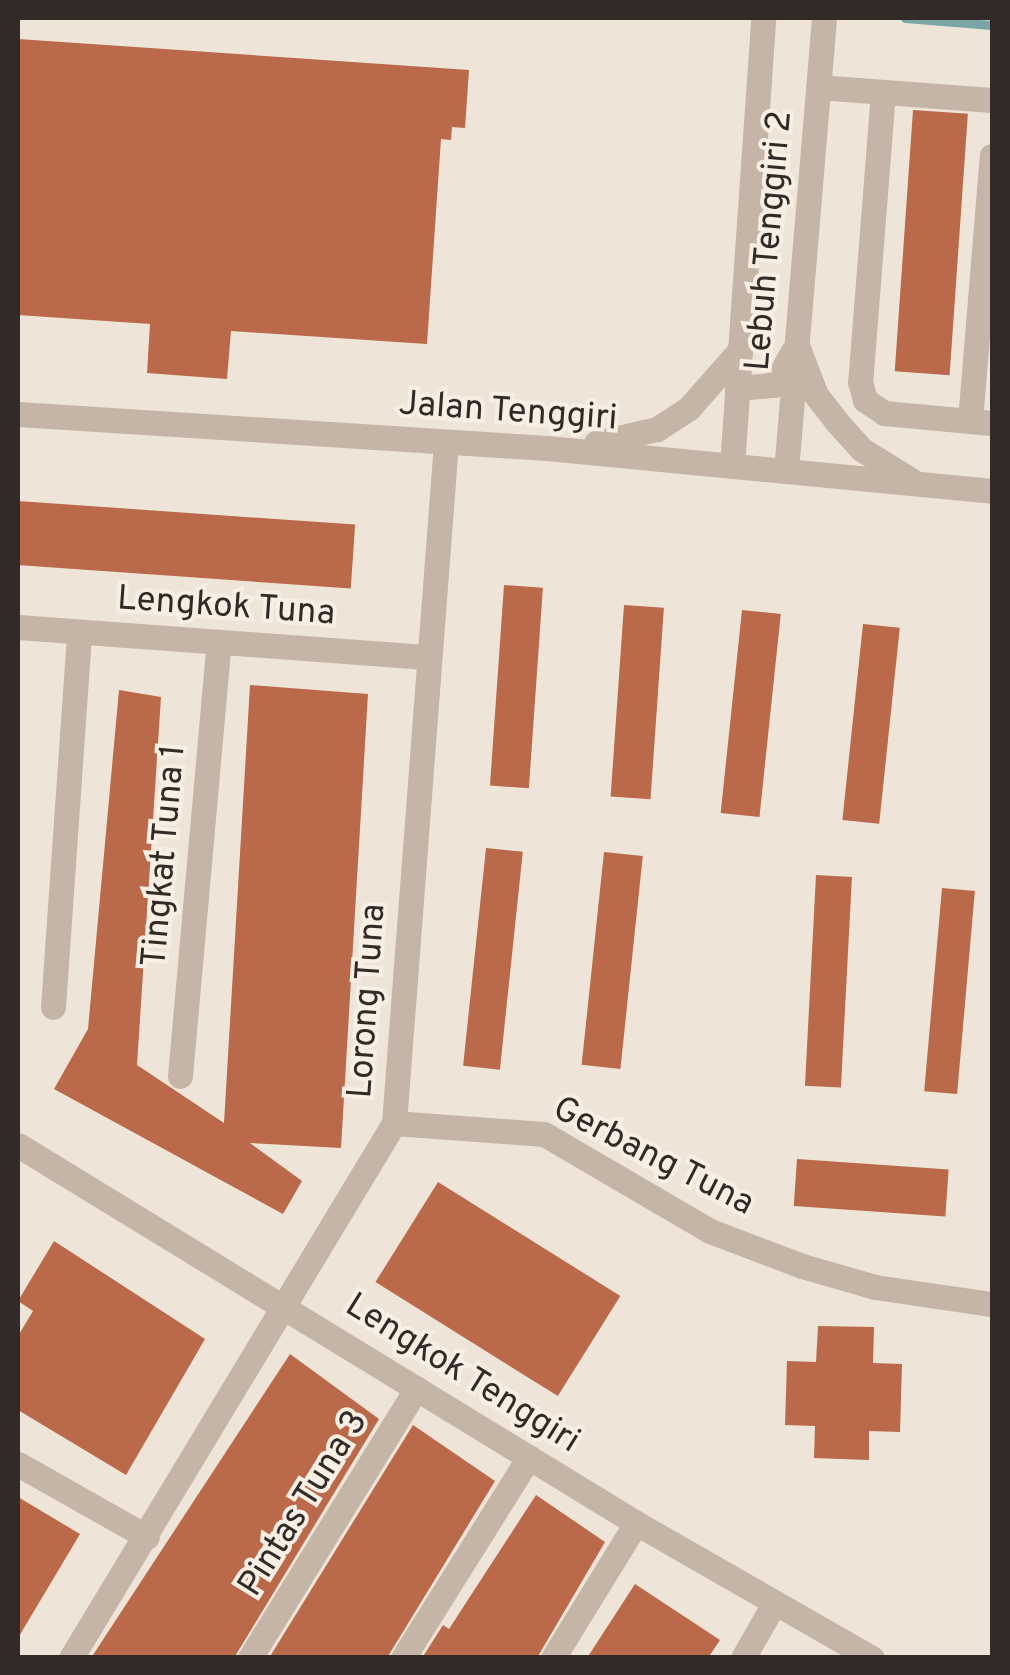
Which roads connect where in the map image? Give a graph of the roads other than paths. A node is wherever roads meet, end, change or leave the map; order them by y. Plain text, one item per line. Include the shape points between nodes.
1 (764, 18) edge
2 (824, 18) edge
3 (818, 87) junction
4 (883, 92) junction
5 (992, 100) edge
6 (992, 156) edge
7 (796, 343) junction
8 (740, 350) junction
9 (738, 388) junction
10 (18, 414) edge
11 (981, 422) edge
12 (446, 442) junction
13 (546, 448) junction
14 (732, 466) junction
15 (786, 471) junction
16 (917, 484) junction
17 (992, 491) edge
18 (18, 627) edge
19 (78, 632) junction
20 (219, 642) junction
21 (429, 657) junction
22 (54, 1007) dead end
23 (180, 1076) dead end
24 (394, 1123) junction
25 (18, 1145) edge
26 (992, 1304) edge
27 (282, 1305) junction
28 (417, 1388) junction
29 (529, 1457) junction
30 (18, 1464) edge
31 (636, 1522) junction
32 (146, 1537) junction
33 (775, 1602) junction
34 (71, 1658) edge
35 (250, 1658) edge
36 (404, 1658) edge
37 (553, 1658) edge
38 (743, 1658) edge
39 (872, 1658) edge

1 - 8 street, Lebuh Tenggiri 2
2 - 3 street, Lebuh Tenggiri 2
3 - 4 street
3 - 7 street, Lebuh Tenggiri 2
4 - 5 street
4 - 11 street via 860,382 865,400 884,413
6 - 11 street
7 - 9 street via 774,384
7 - 15 street, Lebuh Tenggiri 2
7 - 16 street via 816,395 836,421 861,449
8 - 9 street, Lebuh Tenggiri 2
8 - 13 street via 689,408 657,429 618,441
9 - 14 street, Lebuh Tenggiri 2
10 - 12 street, Jalan Tenggiri
12 - 13 street, Jalan Tenggiri
12 - 21 street, Lorong Tuna
13 - 14 street, Jalan Tenggiri
14 - 15 street, Jalan Tenggiri
15 - 16 street, Jalan Tenggiri
16 - 17 street, Jalan Tenggiri
18 - 19 street, Lengkok Tuna
19 - 20 street, Lengkok Tuna
19 - 22 street
20 - 21 street, Lengkok Tuna
20 - 23 street, Tingkat Tuna 1
21 - 24 street, Lorong Tuna
24 - 26 street, Gerbang Tuna via 544,1134 710,1231 802,1266 875,1287
24 - 27 street, Lorong Tuna
25 - 27 street, Lengkok Tenggiri
27 - 28 street, Lengkok Tenggiri
27 - 32 street, Lorong Tuna
28 - 29 street, Lengkok Tenggiri
28 - 35 street, Pintas Tuna 3
29 - 31 street, Lengkok Tenggiri
29 - 36 street
30 - 32 street
31 - 33 street, Lengkok Tenggiri
31 - 37 street
32 - 34 street, Lorong Tuna
33 - 38 street
33 - 39 street, Lengkok Tenggiri

